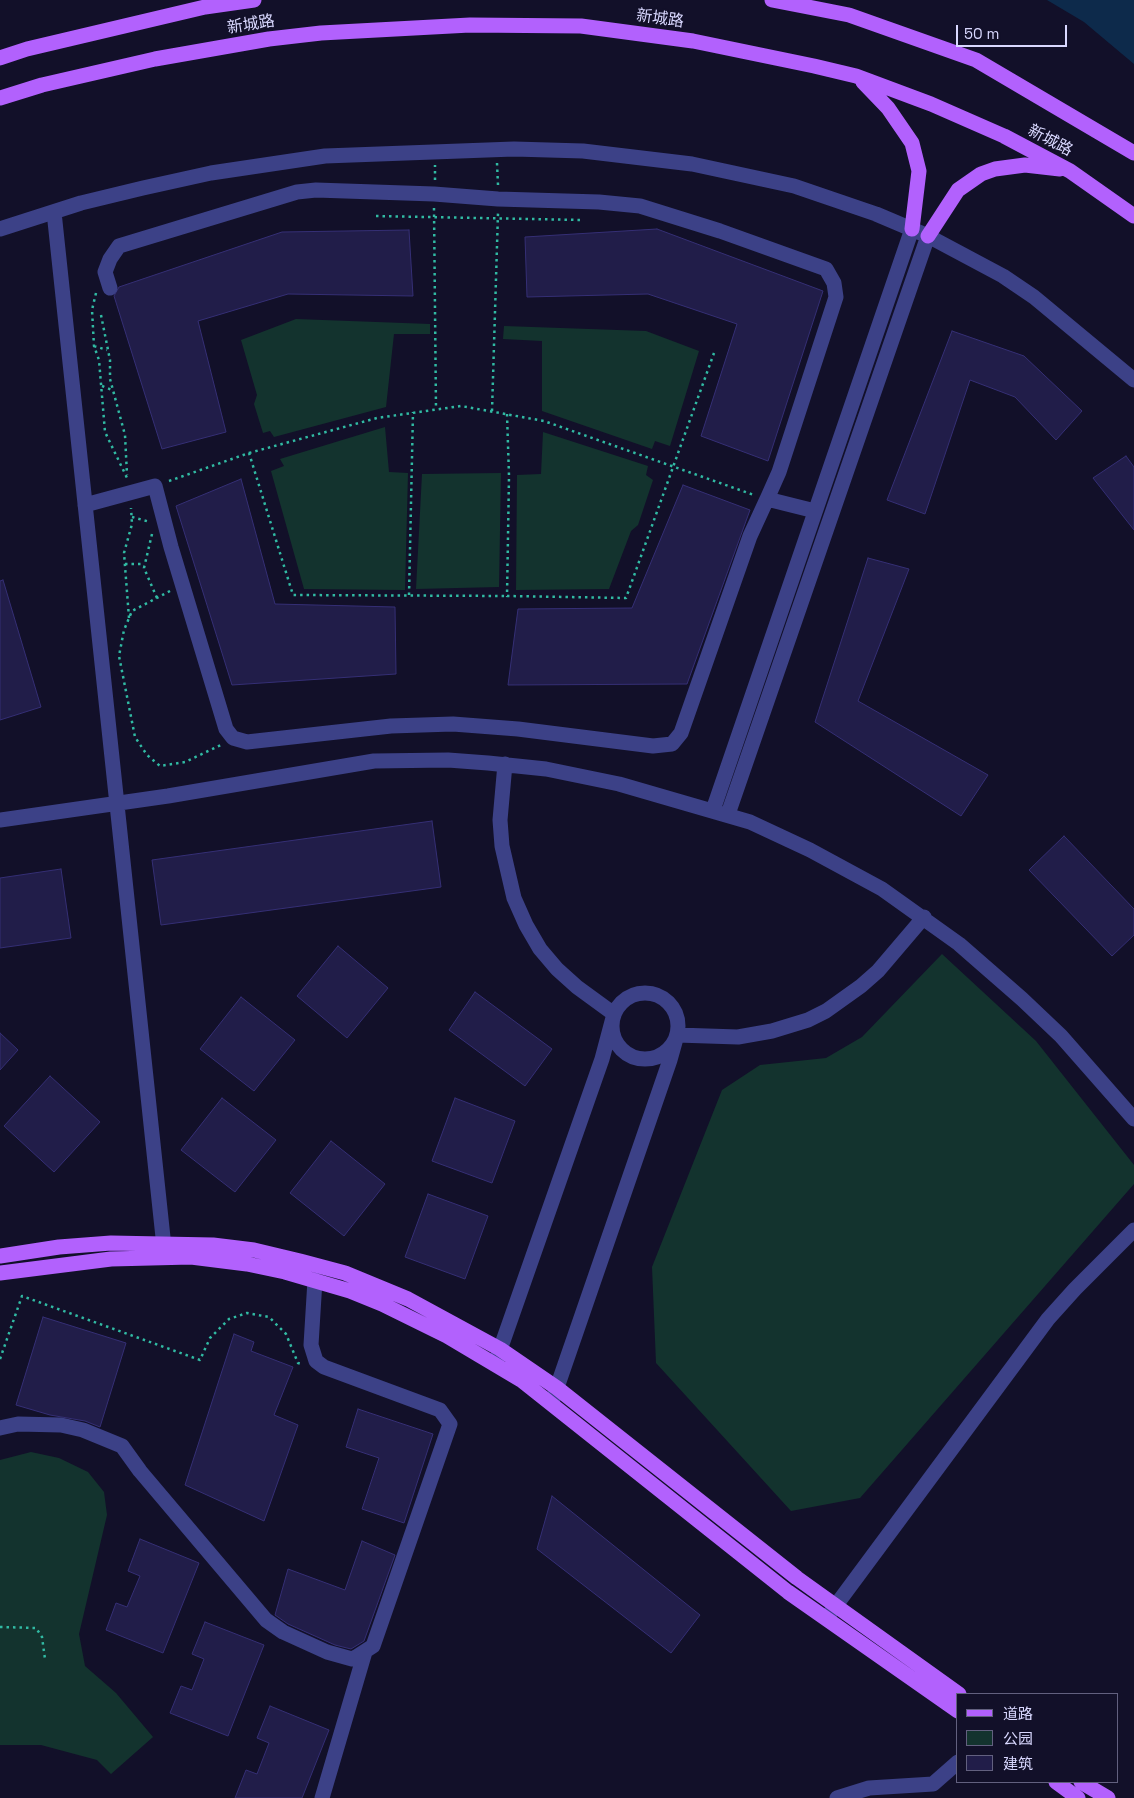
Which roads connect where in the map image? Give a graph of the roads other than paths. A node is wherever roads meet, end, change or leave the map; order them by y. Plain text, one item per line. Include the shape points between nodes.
1 (254, 0) edge
2 (772, 0) edge
3 (0, 58) edge
4 (856, 76) junction
5 (0, 98) edge
6 (1134, 153) edge
7 (1070, 171) junction
8 (54, 212) junction
9 (1134, 216) edge
10 (0, 228) edge
11 (912, 229) junction
12 (928, 236) junction
13 (103, 289) road end
14 (1134, 380) edge
15 (767, 500) junction
16 (85, 504) junction
17 (816, 511) junction
18 (505, 764) junction
19 (116, 804) junction
20 (713, 810) junction
21 (728, 814) junction
22 (0, 820) edge
23 (924, 918) junction
24 (614, 1014) junction
25 (677, 1035) junction
26 (1134, 1120) edge
27 (1134, 1230) edge
28 (164, 1249) junction
29 (0, 1256) edge
30 (0, 1273) edge
31 (316, 1280) junction
32 (500, 1349) junction
33 (495, 1364) junction
34 (557, 1388) junction
35 (552, 1404) junction
36 (0, 1428) edge
37 (835, 1606) junction
38 (826, 1618) junction
39 (365, 1652) junction
40 (958, 1693) edge
41 (956, 1710) edge
42 (956, 1764) edge
43 (1057, 1783) edge
44 (1083, 1783) edge
45 (322, 1798) edge
46 (837, 1798) edge
47 (1078, 1798) edge
48 (1108, 1798) edge

1 - 3 main road, 新城路 via 196,9
2 - 6 main road, 新城路 via 849,15 976,60
4 - 5 main road, 新城路 via 693,41 639,33 581,26 470,25 269,39 155,59
4 - 7 main road, 新城路 via 975,122
4 - 11 main road via 888,108 912,143 919,171
7 - 9 main road, 新城路
7 - 12 main road via 1026,165 981,174 958,190
8 - 10 street
8 - 11 street via 143,188 278,162 325,156 497,149 583,151 692,164 749,175 833,198
8 - 16 street
11 - 12 street
11 - 17 street
12 - 14 street via 1003,276 1034,297
12 - 21 street
13 - 15 street via 105,272 119,246 297,192 434,194 640,206 720,231 826,269 834,283 836,297
15 - 16 street via 750,536 681,733 672,744 653,746 453,724 391,726 246,742 233,738 226,728 183,584 159,517 155,486 129,484
15 - 17 street
16 - 19 street
17 - 20 street
18 - 19 street via 448,760 374,761
18 - 20 street via 579,775
18 - 24 street via 500,820 502,846 514,898 540,949 557,969
19 - 22 street
19 - 28 street
20 - 21 street
21 - 23 street via 769,830 845,868
23 - 25 street via 861,986 808,1020 738,1037
23 - 26 street via 1029,1005 1079,1056
24 - 25 street via 623,1002 636,994 656,994 665,999 677,1015
24 - 25 street via 614,1035 626,1052 635,1057 656,1057 672,1045
24 - 32 street via 602,1059
25 - 34 street
27 - 37 street via 1048,1319
28 - 29 main road via 111,1242
28 - 30 main road
28 - 31 main road
28 - 32 main road via 254,1250 346,1273 408,1298
31 - 33 main road via 382,1304
31 - 39 street via 311,1344 316,1361 324,1367 440,1410 450,1424 389,1604 373,1646
32 - 33 street
32 - 34 main road
33 - 35 main road
34 - 35 street
34 - 37 main road
35 - 38 main road via 788,1592
36 - 39 street via 18,1424 61,1425 122,1446 266,1620 283,1632 327,1652 352,1659
37 - 38 street
37 - 40 main road
38 - 41 main road
39 - 45 street
42 - 46 street via 933,1784 869,1788
43 - 47 main road
44 - 48 main road

